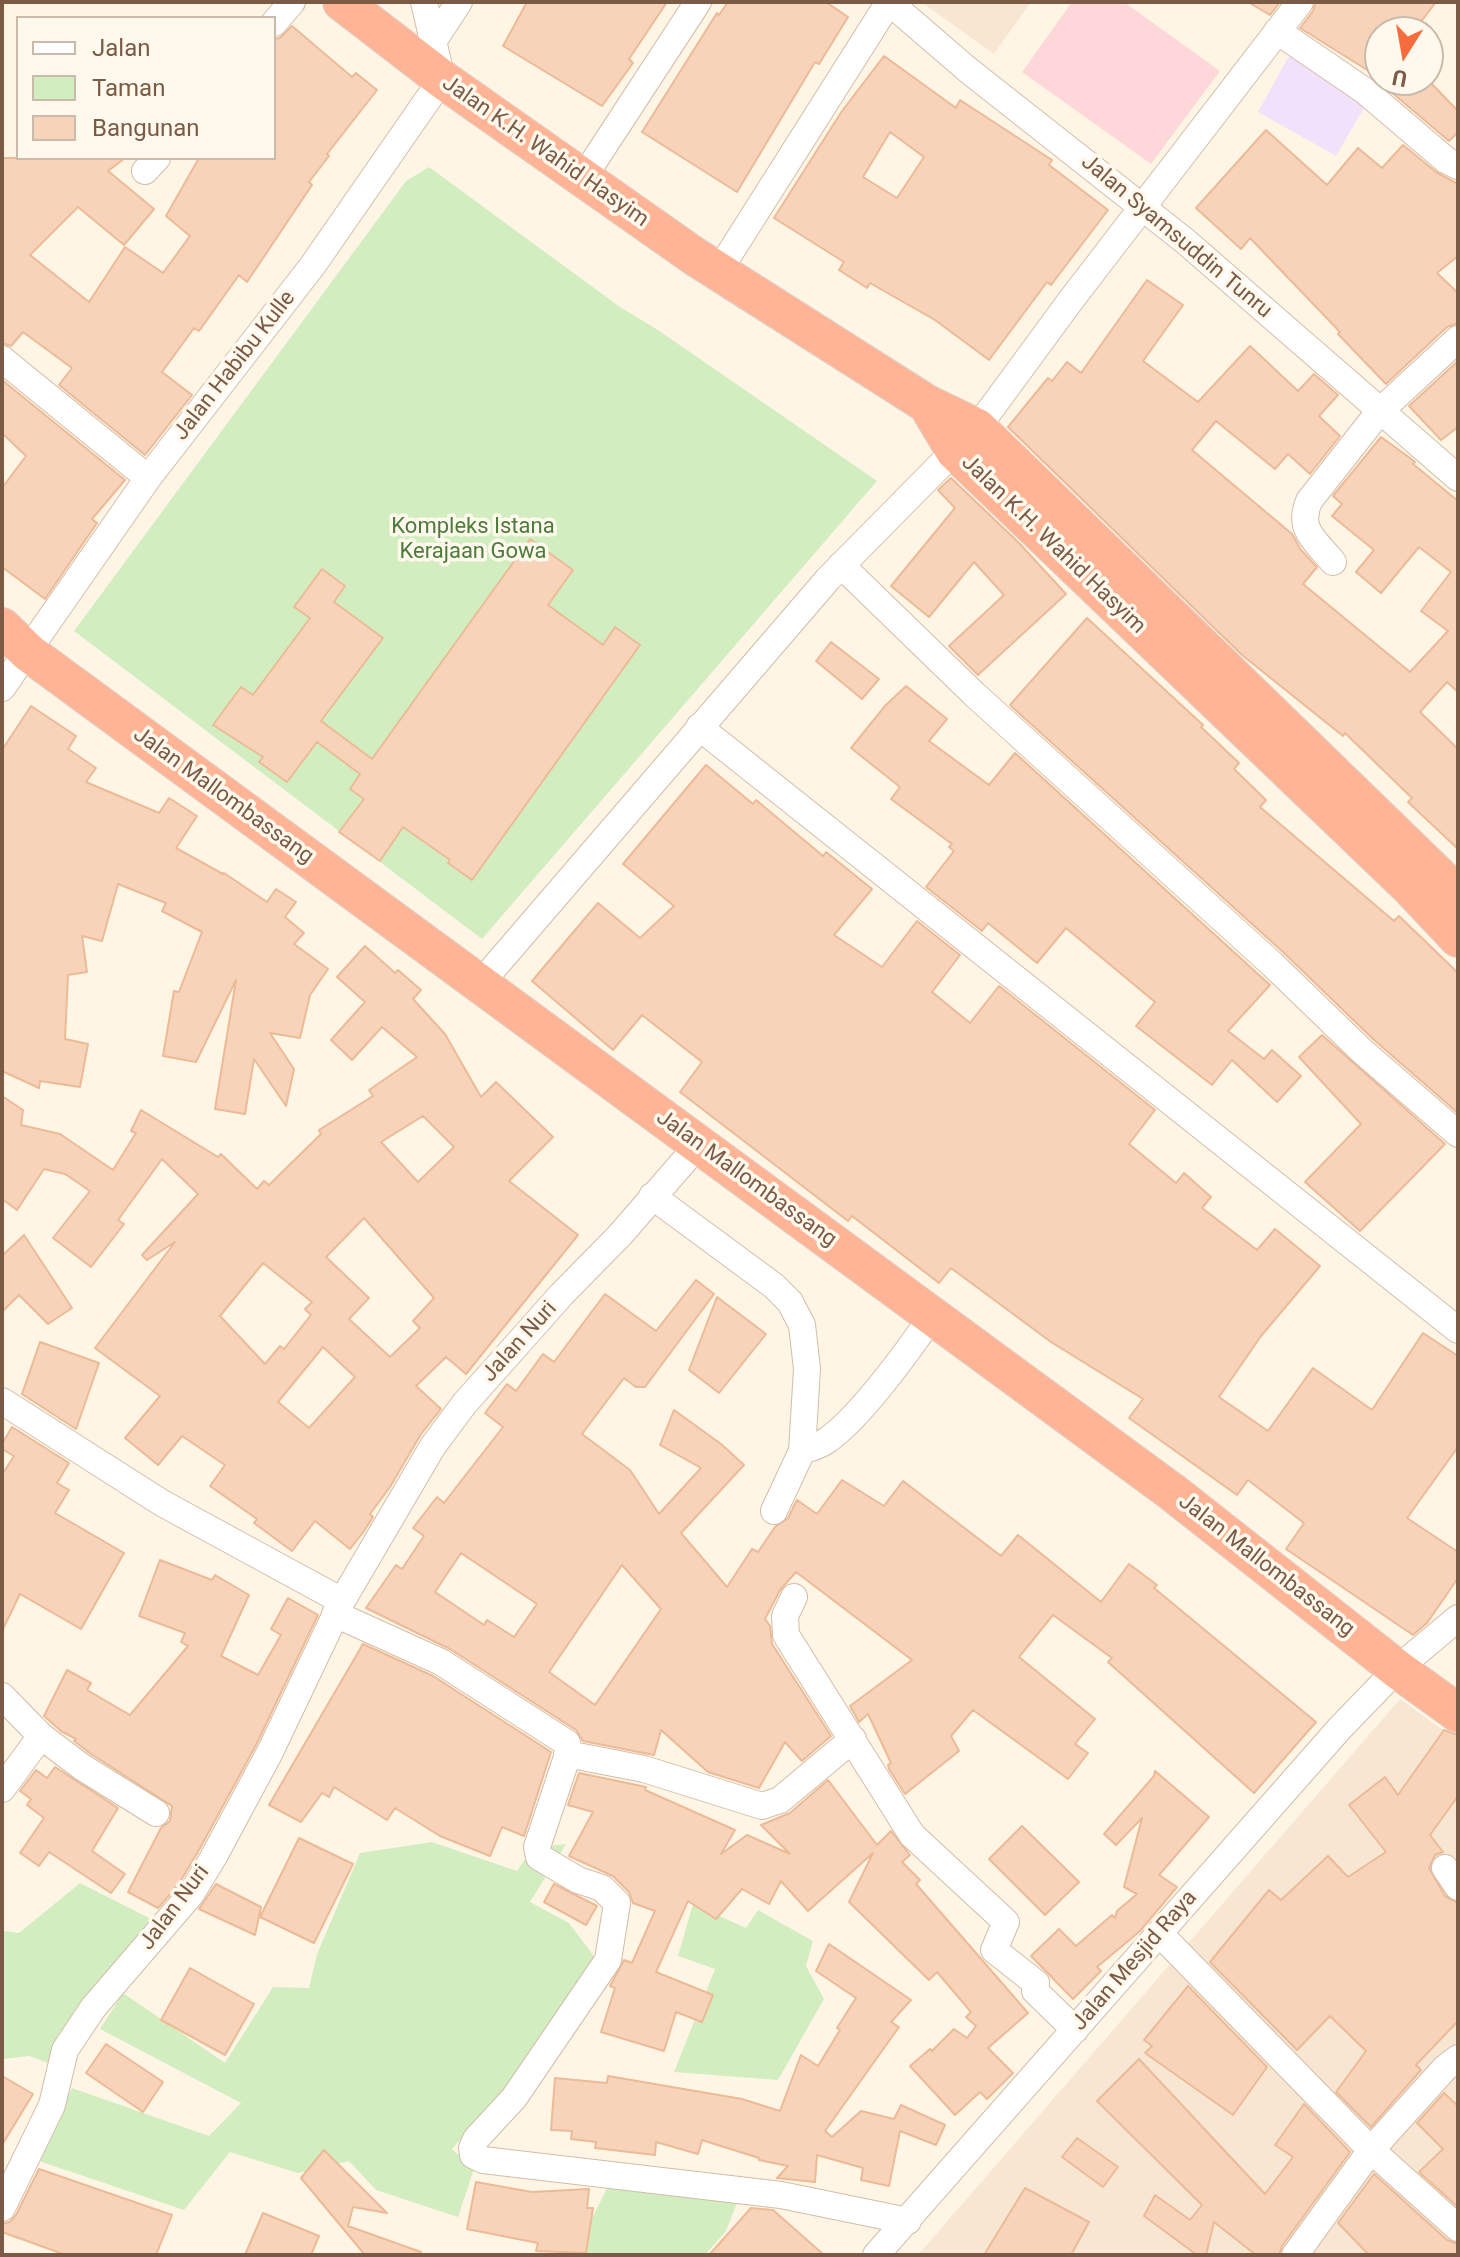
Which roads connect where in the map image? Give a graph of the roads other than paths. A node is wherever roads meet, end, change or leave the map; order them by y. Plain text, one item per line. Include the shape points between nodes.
1 (292, 2) edge
2 (342, 2) edge
3 (424, 2) edge
4 (459, 2) edge
5 (698, 2) edge
6 (889, 2) edge
7 (1300, 2) edge
8 (276, 21) edge
9 (1277, 31) junction
10 (434, 40) junction
11 (442, 79) junction
12 (1458, 166) edge
13 (583, 178) junction
14 (1143, 207) junction
15 (718, 272) junction
16 (1458, 339) edge
17 (2, 359) edge
18 (1379, 412) junction
19 (966, 439) junction
20 (148, 478) junction
21 (1458, 478) edge
22 (1333, 562) dead end
23 (841, 565) junction
24 (15, 640) edge
25 (2, 688) edge
26 (699, 727) junction
27 (1458, 895) edge
28 (1458, 938) edge
29 (479, 985) junction
30 (1458, 1134) edge
31 (699, 1144) junction
32 (652, 1196) junction
33 (1458, 1330) edge
34 (917, 1336) junction
35 (3, 1404) edge
36 (802, 1451) junction
37 (774, 1511) dead end
38 (794, 1597) dead end
39 (338, 1607) junction
40 (1458, 1618) edge
41 (1397, 1669) junction
42 (2, 1696) edge
43 (1458, 1713) edge
44 (41, 1736) junction
45 (853, 1739) junction
46 (567, 1754) junction
47 (2, 1789) edge
48 (156, 1813) dead end
49 (1160, 1934) junction
50 (1075, 2030) junction
51 (1458, 2058) edge
52 (1371, 2150) junction
53 (2, 2208) edge
54 (908, 2221) junction
55 (1458, 2228) edge
56 (876, 2255) edge
57 (1295, 2255) edge

1 - 8 street
2 - 11 highway, Jalan K.H. Wahid Hasyim
3 - 10 street
4 - 10 street
5 - 13 street
6 - 14 street, Jalan Syamsuddin Tunru
6 - 15 street
7 - 9 street
9 - 12 street via 1365,91
9 - 14 street
10 - 11 street
11 - 13 highway, Jalan K.H. Wahid Hasyim
11 - 20 street, Jalan Habibu Kulle via 313,265
13 - 15 highway, Jalan K.H. Wahid Hasyim
14 - 18 street, Jalan Syamsuddin Tunru
14 - 19 street
15 - 19 highway, Jalan K.H. Wahid Hasyim via 927,404
16 - 18 street
17 - 20 street
18 - 21 street, Jalan Syamsuddin Tunru
18 - 22 street via 1304,513 1306,527
19 - 23 street
19 - 27 highway, Jalan K.H. Wahid Hasyim
19 - 28 highway, Jalan K.H. Wahid Hasyim
20 - 24 street, Jalan Habibu Kulle
23 - 26 street
23 - 30 street via 974,694
24 - 25 street, Jalan Habibu Kulle
24 - 29 highway, Jalan Mallombassang
26 - 29 street
26 - 33 street
29 - 31 highway, Jalan Mallombassang
31 - 32 street, Jalan Nuri
31 - 34 highway, Jalan Mallombassang
32 - 36 street via 790,1302 802,1325 807,1369
32 - 39 street, Jalan Nuri via 465,1403 404,1491
34 - 36 street via 839,1430
34 - 41 highway, Jalan Mallombassang via 1172,1492
35 - 39 street
36 - 37 street
38 - 45 street via 785,1616 786,1635
39 - 46 street via 441,1662 567,1743
39 - 53 street, Jalan Nuri via 270,1752 198,1882 93,2008 65,2050 52,2105
40 - 41 street, Jalan Mesjid Raya
41 - 43 highway, Jalan Mallombassang
41 - 49 street, Jalan Mesjid Raya via 1329,1739
42 - 44 street
44 - 47 street
44 - 48 street
45 - 46 street via 780,1800 762,1806 644,1769
45 - 50 street via 912,1835 1006,1922 994,1950 1036,1983 1035,1991
46 - 54 street via 537,1847 539,1857 602,1888 617,1903 608,1960 514,2098 476,2139 473,2155 781,2195
49 - 50 street, Jalan Mesjid Raya
49 - 52 street
50 - 54 street, Jalan Mesjid Raya
51 - 52 street
52 - 55 street
52 - 57 street
54 - 56 street, Jalan Mesjid Raya

